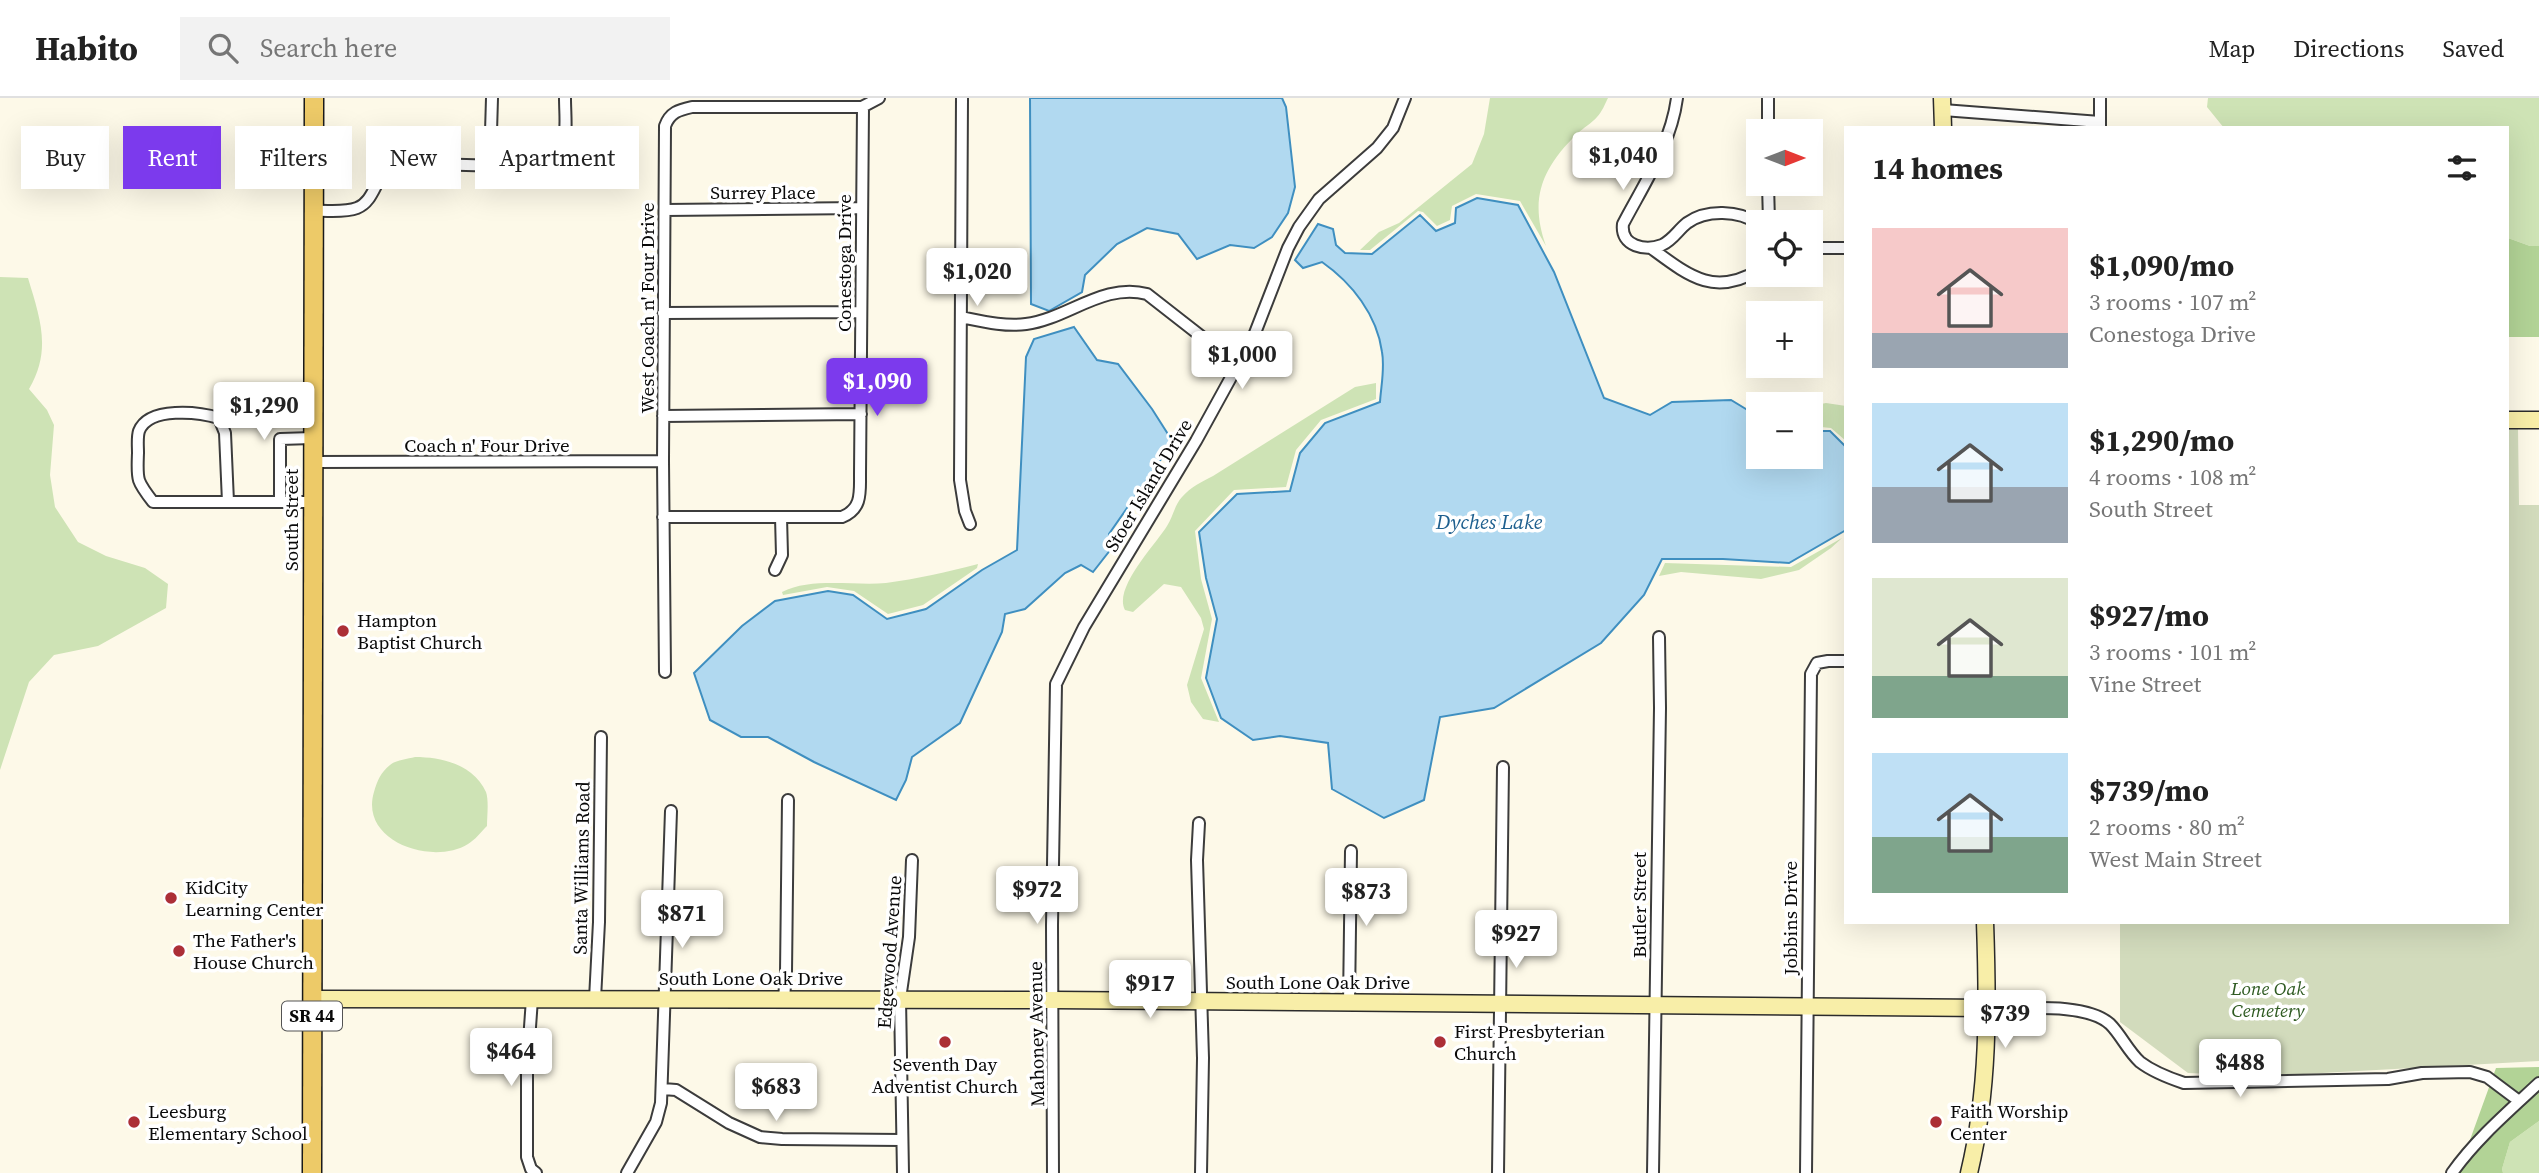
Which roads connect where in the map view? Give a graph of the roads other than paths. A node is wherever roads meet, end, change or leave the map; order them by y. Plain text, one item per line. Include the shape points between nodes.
1 (314, 98) edge
2 (492, 98) edge
3 (565, 98) edge
4 (879, 98) edge
5 (962, 98) edge
6 (1405, 98) edge
7 (1677, 98) edge
8 (1768, 98) edge
9 (2100, 98) edge
10 (1942, 104) edge
11 (863, 107) junction
12 (1768, 119) edge
13 (2100, 125) edge
14 (491, 126) edge
15 (564, 126) edge
16 (1943, 126) edge
17 (475, 166) edge
18 (862, 208) junction
19 (665, 210) junction
20 (313, 211) junction
21 (1746, 218) edge
22 (1651, 248) junction
23 (1823, 248) edge
24 (1844, 248) edge
25 (1746, 276) edge
26 (861, 312) junction
27 (663, 313) junction
28 (961, 317) junction
29 (1240, 361) junction
30 (861, 414) junction
31 (663, 416) junction
32 (2509, 420) edge
33 (2539, 420) edge
34 (312, 438) junction
35 (663, 461) junction
36 (312, 462) junction
37 (228, 502) junction
38 (280, 502) junction
39 (312, 502) junction
40 (663, 517) junction
41 (781, 517) junction
42 (970, 524) dead end
43 (775, 570) dead end
44 (1659, 637) dead end
45 (1844, 661) edge
46 (665, 672) dead end
47 (1056, 684) joint
48 (601, 737) dead end
49 (1503, 767) dead end
50 (788, 800) dead end
51 (671, 811) dead end
52 (1199, 823) dead end
53 (1351, 852) dead end
54 (912, 860) dead end
55 (1985, 924) edge
56 (312, 999) junction
57 (532, 999) junction
58 (595, 999) junction
59 (665, 999) junction
60 (784, 999) junction
61 (900, 999) junction
62 (1054, 1000) junction
63 (1201, 1002) junction
64 (1349, 1003) junction
65 (1499, 1004) junction
66 (1655, 1005) junction
67 (1808, 1007) junction
68 (1988, 1008) junction
69 (2539, 1083) edge
70 (663, 1089) junction
71 (2519, 1101) junction
72 (902, 1140) junction
73 (533, 1171) edge
74 (312, 1173) edge
75 (627, 1173) edge
76 (903, 1173) edge
77 (1053, 1173) edge
78 (1201, 1173) edge
79 (1498, 1173) edge
80 (1653, 1173) edge
81 (1806, 1173) edge
82 (1969, 1173) edge
83 (2452, 1173) edge

1 - 20 main road, South Street / SR 44
2 - 14 street
3 - 15 street
4 - 11 street, West Coach n' Four Drive
5 - 28 street
6 - 29 street, Stoer Island Drive via 1399,118 1377,148 1319,200 1300,227
7 - 22 street via 1663,148 1622,229 1631,244
8 - 12 street
9 - 13 street
10 - 13 street
10 - 16 street
11 - 18 street, Conestoga Drive
11 - 19 street, West Coach n' Four Drive via 679,110 665,126
17 - 20 street via 396,163 359,207
18 - 19 street, Surrey Place
18 - 26 street, Conestoga Drive
19 - 27 street, West Coach n' Four Drive
20 - 34 main road, South Street / SR 44
21 - 22 street via 1713,213 1692,220 1669,241
22 - 25 street via 1692,276 1714,284
23 - 24 street
26 - 27 street
26 - 30 street, Conestoga Drive
27 - 31 street, West Coach n' Four Drive
28 - 29 street via 1025,324 1112,293 1136,291
28 - 42 street via 960,480
29 - 47 street, Stoer Island Drive via 1084,627
30 - 31 street
30 - 41 street, Conestoga Drive via 855,509 842,517
31 - 35 street, West Coach n' Four Drive
32 - 33 street
34 - 36 main road, South Street / SR 44
34 - 38 street via 280,439
35 - 36 street, Coach n' Four Drive
35 - 40 street, West Coach n' Four Drive
36 - 39 main road, South Street / SR 44
37 - 37 street via 153,502 137,481 139,432 144,423 163,414 219,418 225,433
37 - 38 street
38 - 39 street
39 - 56 main road, South Street / SR 44
40 - 41 street, Conestoga Drive
40 - 46 street, West Coach n' Four Drive
41 - 43 street via 782,555
44 - 66 street, Butler Street
45 - 67 street, Jobbins Drive via 1816,664 1811,674
47 - 62 street, Mahoney Avenue
48 - 58 street, Santa Williams Road
49 - 65 street
50 - 60 street
51 - 59 street
52 - 63 street
53 - 64 street
54 - 61 street, Edgewood Avenue via 909,937
55 - 68 street
56 - 57 street, South Lone Oak Drive
56 - 74 main road, SR 44
57 - 58 street, South Lone Oak Drive
57 - 73 street via 526,1103 527,1157
58 - 59 street, South Lone Oak Drive
59 - 60 street, South Lone Oak Drive
59 - 70 street
60 - 61 street, South Lone Oak Drive
61 - 62 street, South Lone Oak Drive
61 - 72 street, Edgewood Avenue
62 - 63 street, South Lone Oak Drive
62 - 77 street, Mahoney Avenue
63 - 64 street, South Lone Oak Drive
63 - 78 street
64 - 65 street, South Lone Oak Drive
65 - 66 street, South Lone Oak Drive
65 - 79 street
66 - 67 street, South Lone Oak Drive
66 - 80 street, Butler Street
67 - 68 street, South Lone Oak Drive
67 - 81 street, Jobbins Drive
68 - 71 street via 2070,1010 2099,1017 2139,1061 2184,1083 2388,1079 2462,1071 2487,1077
68 - 82 street via 1986,1072
69 - 71 street
70 - 72 street via 676,1090 760,1137
70 - 75 street via 656,1122
71 - 83 street
72 - 76 street, Edgewood Avenue

